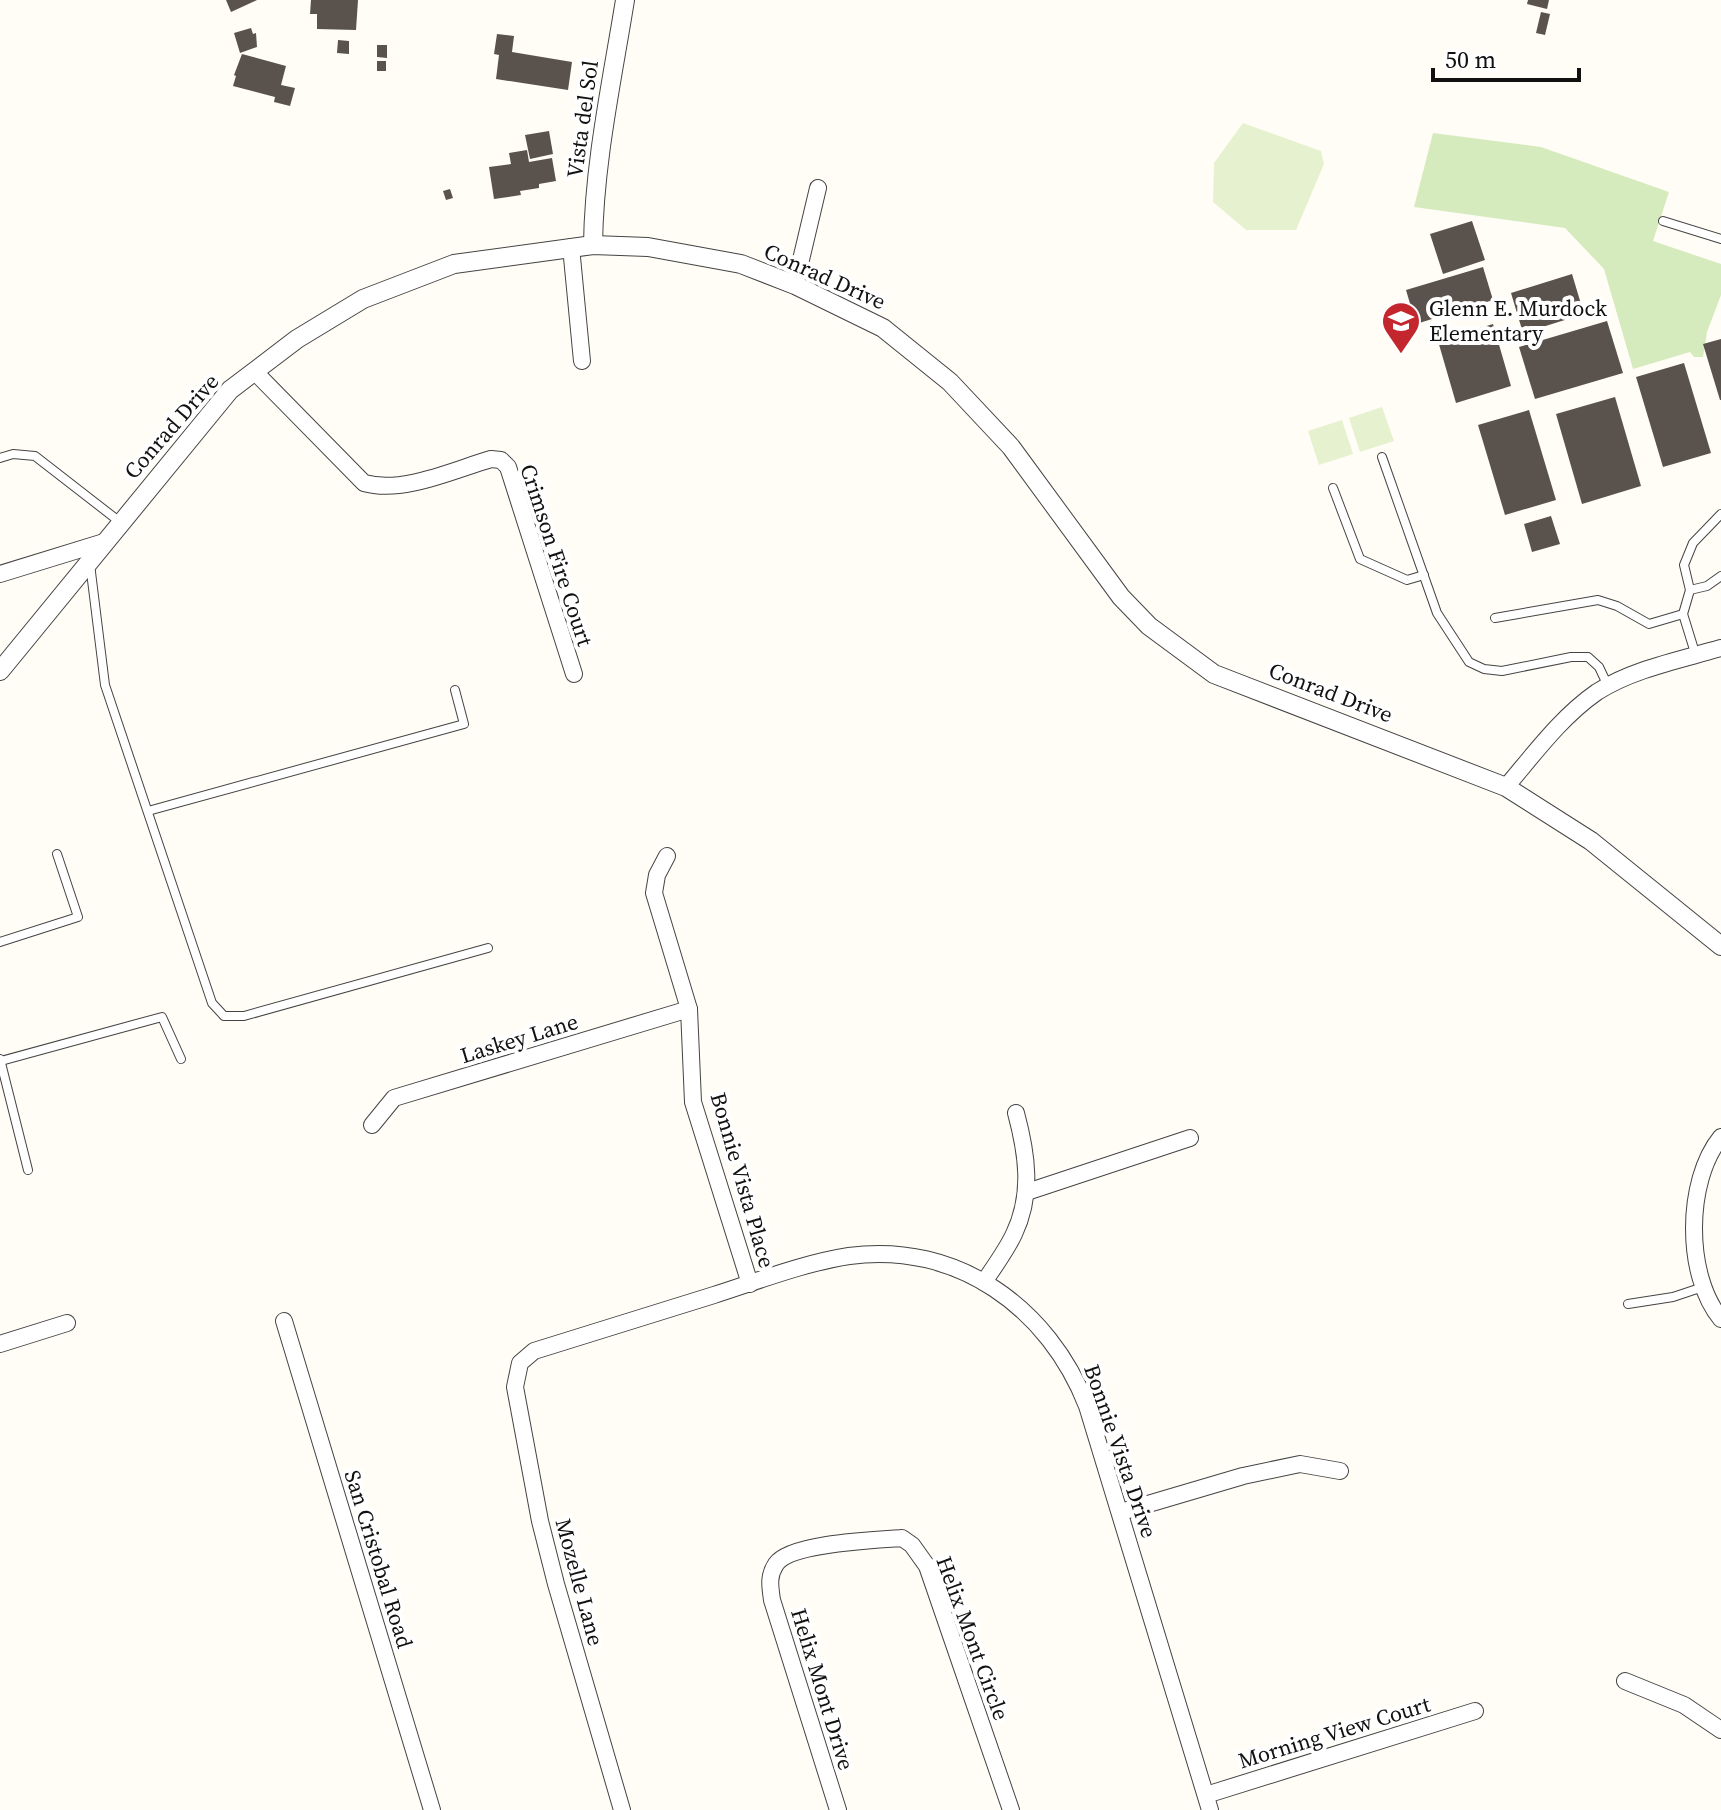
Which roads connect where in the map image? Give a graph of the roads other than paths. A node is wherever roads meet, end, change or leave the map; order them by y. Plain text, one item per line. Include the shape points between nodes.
1 (625, 0) edge
2 (818, 188) dead end
3 (1663, 221) dead end
4 (1721, 239) edge
5 (593, 245) junction
6 (571, 247) junction
7 (795, 285) junction
8 (582, 361) dead end
9 (255, 372) junction
10 (1382, 457) dead end
11 (0, 458) edge
12 (1333, 488) dead end
13 (1721, 514) edge
14 (120, 522) junction
15 (104, 542) junction
16 (89, 559) junction
17 (0, 574) edge
18 (1424, 575) junction
19 (1721, 576) edge
20 (1690, 590) junction
21 (1683, 614) junction
22 (1495, 618) dead end
23 (1721, 648) edge
24 (1696, 656) junction
25 (0, 671) edge
26 (574, 674) dead end
27 (1609, 687) junction
28 (455, 690) dead end
29 (1506, 787) junction
30 (148, 811) junction
31 (57, 854) dead end
32 (667, 856) dead end
33 (0, 942) edge
34 (1721, 946) edge
35 (488, 948) dead end
36 (689, 1009) junction
37 (181, 1059) dead end
38 (0, 1060) edge
39 (1016, 1113) dead end
40 (372, 1125) dead end
41 (1721, 1137) edge
42 (1190, 1138) dead end
43 (28, 1170) dead end
44 (1027, 1192) junction
45 (984, 1282) junction
46 (750, 1284) junction
47 (1703, 1287) junction
48 (1628, 1304) dead end
49 (1721, 1319) edge
50 (284, 1321) dead end
51 (67, 1323) dead end
52 (0, 1344) edge
53 (520, 1363) joint
54 (1340, 1471) dead end
55 (1121, 1512) junction
56 (769, 1581) joint
57 (1625, 1681) dead end
58 (1475, 1711) dead end
59 (1721, 1730) edge
60 (1208, 1802) edge
61 (432, 1810) edge
62 (622, 1810) edge
63 (838, 1810) edge
64 (1011, 1810) edge

1 - 5 street, Vista del Sol
2 - 7 street
3 - 4 lane
5 - 6 street, Conrad Drive
5 - 7 street, Conrad Drive via 648,247 741,264
6 - 8 street
6 - 9 street, Conrad Drive via 454,264 363,299
7 - 29 street, Conrad Drive via 883,328 950,382 1011,447 1121,597 1149,626 1214,674
9 - 14 street, Conrad Drive via 230,390
9 - 26 street, Crimson Fire Court via 364,483 396,487 501,460 508,467
10 - 18 lane
11 - 14 lane via 35,456
12 - 18 lane via 1360,559 1407,580
13 - 20 lane via 1688,553 1684,565
14 - 15 street, Conrad Drive
15 - 16 street, Conrad Drive
15 - 17 street
16 - 25 street, Conrad Drive
16 - 30 lane via 105,685
18 - 27 lane via 1437,613 1460,651 1477,667 1502,671 1588,657 1595,660
19 - 20 lane
20 - 21 lane
21 - 22 lane via 1649,624 1598,600
21 - 24 lane
23 - 24 street
24 - 27 street
27 - 29 street via 1562,720
28 - 30 lane via 464,724
29 - 34 street, Conrad Drive via 1591,841
30 - 35 lane via 212,1003 224,1016 244,1016
31 - 33 lane via 78,917
32 - 36 street, Bonnie Vista Place via 654,893
36 - 40 street, Laskey Lane via 394,1098
36 - 46 street, Bonnie Vista Place via 693,1102
37 - 38 lane via 162,1017
38 - 43 lane
39 - 44 street via 1026,1151
41 - 47 street via 1706,1164 1693,1217
42 - 44 street
44 - 45 street via 1015,1234
45 - 46 street, Bonnie Vista Drive via 931,1261 874,1254 829,1260
45 - 55 street, Bonnie Vista Drive via 1040,1326 1068,1363
46 - 53 street, Bonnie Vista Drive via 534,1351
47 - 48 lane
47 - 49 street
50 - 61 street, San Cristobal Road
51 - 52 street
53 - 62 street, Mozelle Lane via 515,1387 540,1521
54 - 55 street via 1300,1464
55 - 60 street, Bonnie Vista Drive
56 - 63 street, Helix Mont Drive
56 - 64 street, Helix Mont Circle via 786,1554 835,1543 902,1538 912,1545 927,1566
57 - 59 street via 1684,1705
58 - 60 street, Morning View Court

